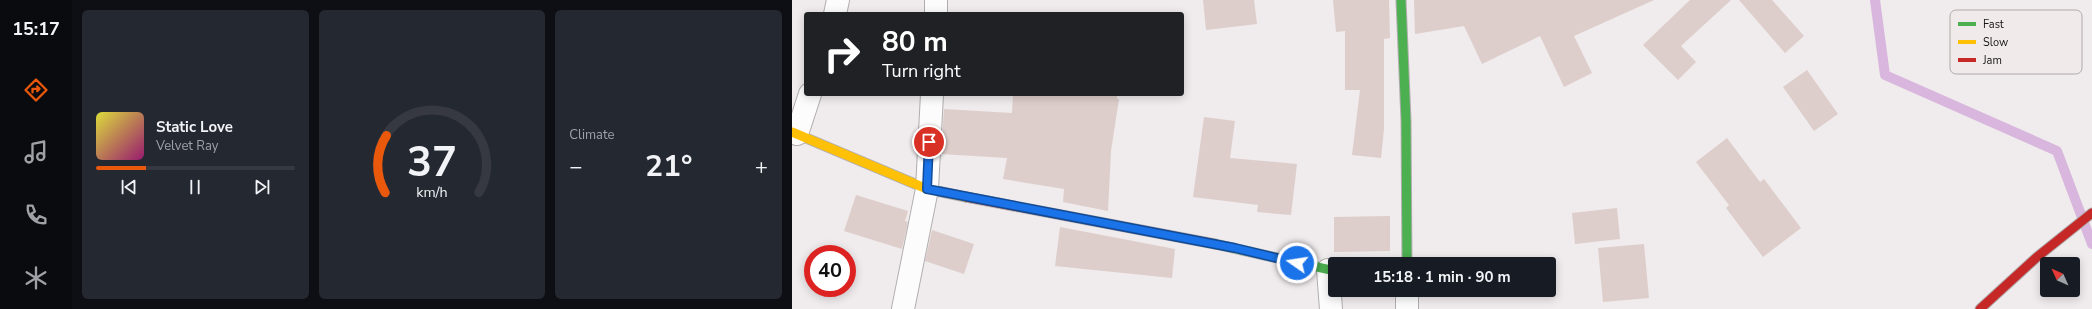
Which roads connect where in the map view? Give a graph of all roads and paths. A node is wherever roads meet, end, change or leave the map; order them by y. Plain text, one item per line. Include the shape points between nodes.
1 (838, 0) edge
2 (936, 0) edge
3 (1401, 0) edge
4 (835, 12) edge
5 (936, 12) edge
6 (809, 96) edge
7 (932, 96) edge
8 (794, 133) edge
9 (927, 189) junction
10 (2092, 213) edge
11 (1407, 257) edge
12 (1328, 269) edge
13 (1331, 297) edge
14 (1407, 297) edge
15 (903, 309) edge
16 (1331, 309) edge
17 (1407, 309) edge
18 (1980, 309) edge

1 - 4 street
2 - 5 street
3 - 11 street via 1406,121
6 - 8 street
7 - 9 street
8 - 9 street
9 - 12 street via 1235,248
9 - 15 street
10 - 18 street via 2037,257
13 - 16 street
14 - 17 street

